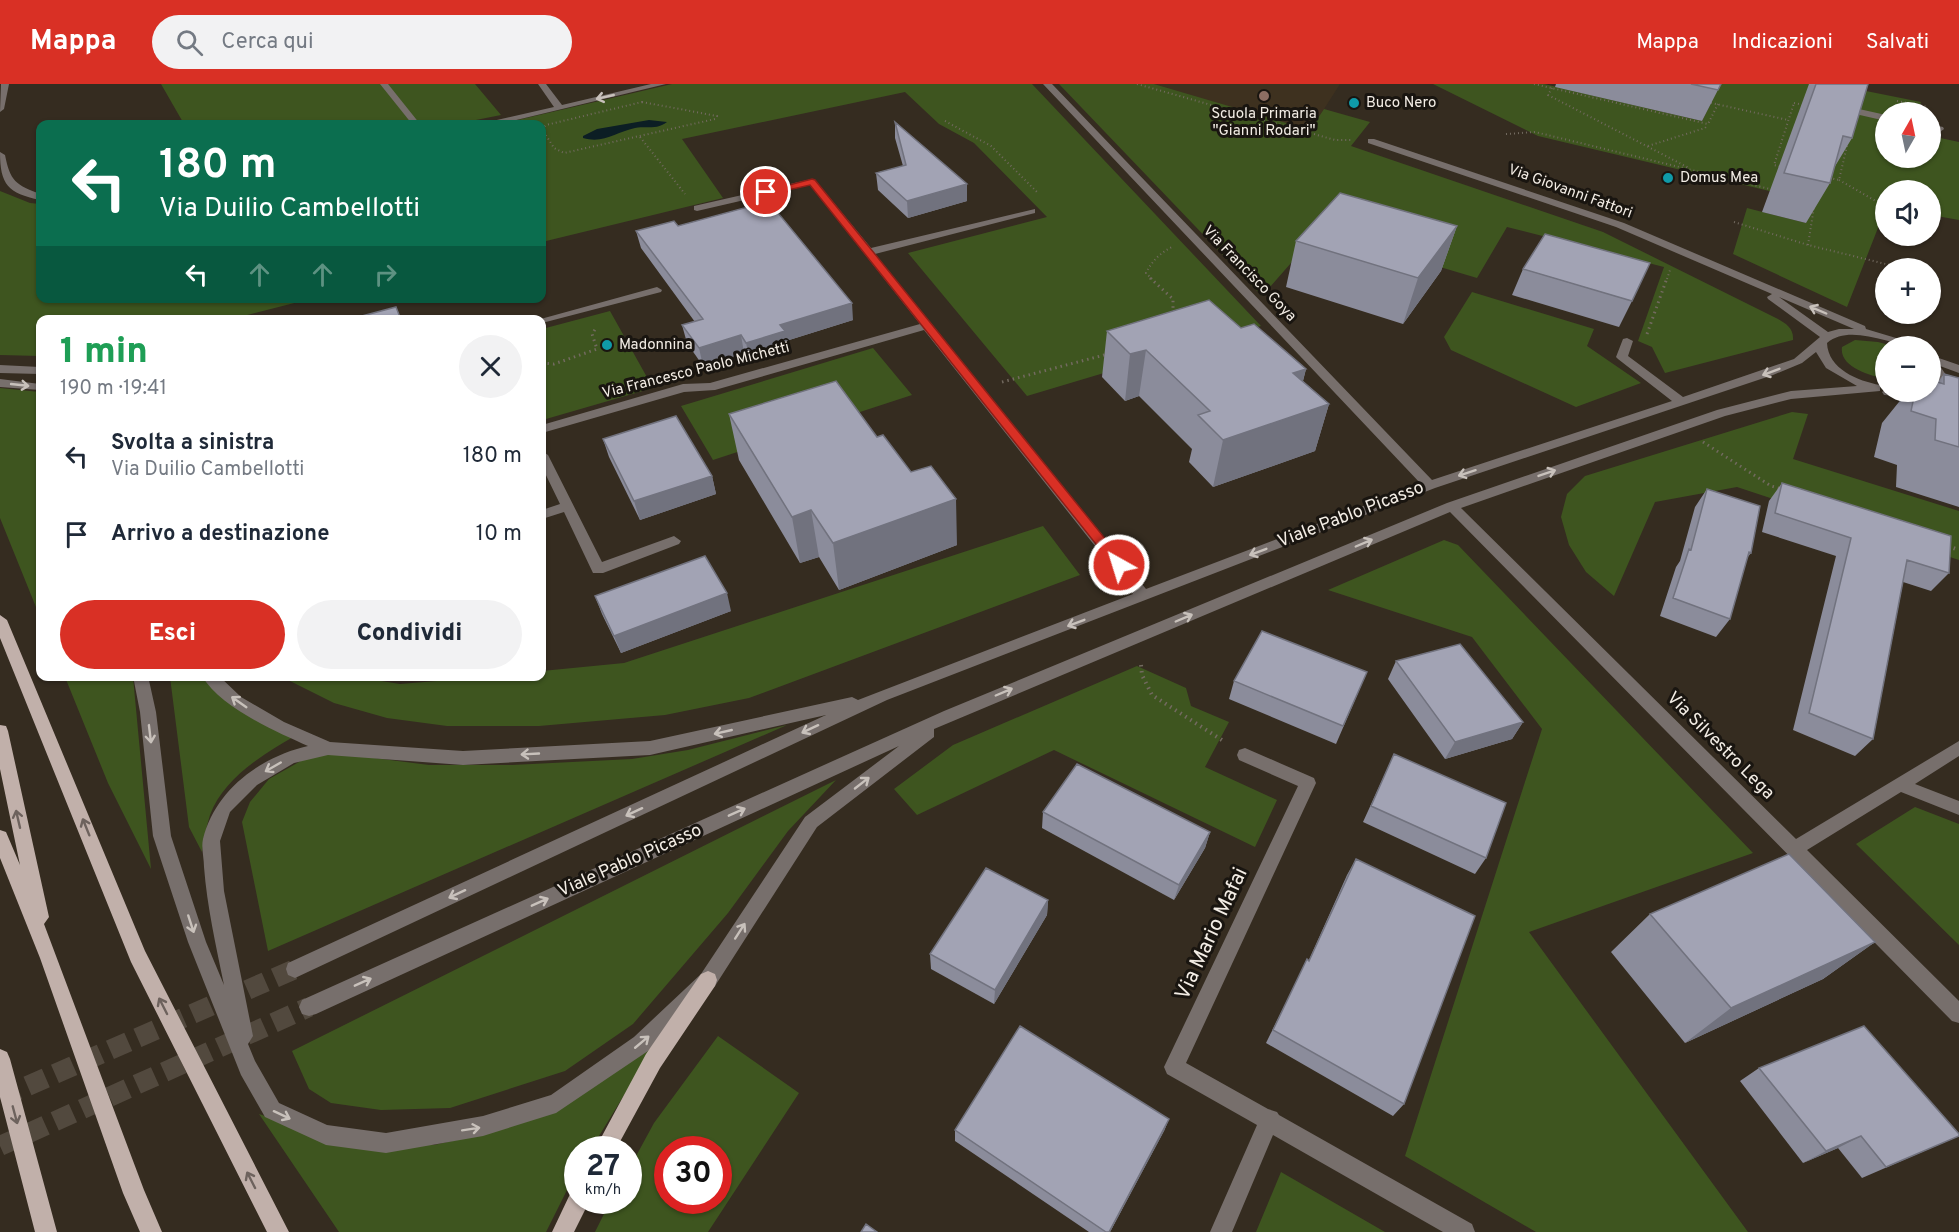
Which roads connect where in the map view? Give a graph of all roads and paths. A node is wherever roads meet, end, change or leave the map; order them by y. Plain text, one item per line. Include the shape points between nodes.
1 (5, 84) edge
2 (384, 84) edge
3 (542, 84) edge
4 (662, 84) edge
5 (1047, 84) edge
6 (1137, 84) edge
7 (1534, 84) edge
8 (1552, 88) junction
9 (1707, 102) edge
10 (1718, 104) junction
11 (1828, 106) edge
12 (560, 108) junction
13 (0, 109) edge
14 (1875, 116) edge
15 (413, 120) edge
16 (508, 120) edge
17 (945, 120) dead end
18 (1788, 120) junction
19 (1708, 124) junction
20 (546, 125) edge
21 (546, 135) edge
22 (1506, 135) dead end
23 (640, 137) junction
24 (1335, 140) dead end
25 (1371, 141) dead end
26 (1647, 146) junction
27 (0, 155) edge
28 (1794, 170) junction
29 (1695, 171) junction
30 (1792, 178) edge
31 (1839, 180) junction
32 (1776, 190) dead end
33 (36, 196) edge
34 (1815, 200) edge
35 (1875, 201) edge
36 (697, 208) joint
37 (1032, 211) joint
38 (1734, 222) dead end
39 (1195, 239) junction
40 (1808, 245) junction
41 (1677, 249) junction
42 (869, 252) junction
43 (1875, 261) edge
44 (1755, 284) junction
45 (657, 290) dead end
46 (614, 301) junction
47 (546, 319) edge
48 (1167, 324) edge
49 (928, 325) junction
50 (1872, 333) junction
51 (1881, 336) edge
52 (1824, 340) junction
53 (1626, 343) joint
54 (1109, 354) edge
55 (546, 363) edge
56 (1941, 363) edge
57 (0, 369) edge
58 (1959, 369) edge
59 (36, 371) edge
60 (0, 383) edge
61 (36, 387) edge
62 (1875, 387) edge
63 (978, 389) junction
64 (1875, 390) edge
65 (1941, 391) edge
66 (1959, 391) edge
67 (1681, 402) junction
68 (1680, 427) junction
69 (546, 428) edge
70 (546, 463) edge
71 (1430, 485) junction
72 (1782, 490) edge
73 (567, 506) junction
74 (1452, 506) junction
75 (546, 514) edge
76 (674, 541) dead end
77 (1937, 543) edge
78 (1959, 550) edge
79 (1144, 597) junction
80 (0, 620) edge
81 (1141, 665) dead end
82 (141, 681) edge
83 (214, 681) edge
84 (882, 696) junction
85 (950, 715) junction
86 (0, 731) edge
87 (328, 748) junction
88 (1959, 748) edge
89 (1245, 755) joint
90 (1900, 785) junction
91 (1959, 808) edge
92 (0, 837) edge
93 (1795, 849) junction
94 (49, 958) junction
95 (295, 969) tunnel mouth
96 (708, 980) junction
97 (309, 1007) tunnel mouth
98 (1959, 1014) edge
99 (0, 1059) edge
100 (248, 1068) junction
101 (1270, 1119) junction
102 (612, 1136) edge
103 (572, 1214) edge
104 (46, 1232) edge
105 (151, 1232) edge
106 (278, 1232) edge
107 (563, 1232) edge
108 (1221, 1232) edge
109 (1464, 1232) edge

1 - 13 street
2 - 15 street
3 - 12 street
4 -> 12 street
5 - 39 street, Via Francisco Goya
6 - 24 path
7 - 8 path
8 - 19 path
8 - 26 path via 1548,95
9 - 10 path
10 - 18 path
10 - 19 path
11 - 14 street
12 - 16 street
17 - 37 path via 991,146 1051,206
18 - 28 path via 1774,165
18 - 31 path via 1794,103 1854,116
19 - 26 path
20 - 23 path via 642,102 717,116
21 - 23 path via 554,148 564,153
22 - 29 path via 1535,132
23 - 36 path
25 - 41 street, Via Giovanni Fattori via 1609,221
26 - 29 path
27 - 33 street via 3,174 15,188
28 - 30 path
28 - 31 path
29 - 32 path
31 - 35 path
34 - 40 path
36 - 42 street via 812,182
37 - 42 street
38 - 40 path
39 - 48 path via 1164,250 1146,273 1173,299 1173,315
39 - 71 street, Via Francisco Goya
40 - 43 path
41 - 44 street, Via Giovanni Fattori
41 - 53 path via 1643,346
42 - 49 street
50 -> 44 street, Via Giovanni Fattori
44 - 52 street, Via Giovanni Fattori
45 - 46 street
46 - 47 street
46 - 55 path via 613,309 592,334 597,349
49 - 63 street
49 - 69 street, Via Francesco Paolo Michetti via 711,387 683,388
50 - 51 street, Viale Pablo Picasso
50 - 52 street, Viale Pablo Picasso via 1853,331
52 - 62 street, Viale Pablo Picasso via 1822,355 1837,371
52 -> 67 street, Viale Pablo Picasso via 1798,361
53 - 67 street via 1622,357
54 - 63 path
56 - 58 street
57 - 59 street
60 -> 61 street
63 - 79 street
64 - 68 street, Viale Pablo Picasso via 1791,395
65 - 66 street, Viale Pablo Picasso
67 -> 71 street, Viale Pablo Picasso
68 - 72 path
74 -> 68 street, Viale Pablo Picasso
70 - 73 street
71 -> 79 street, Viale Pablo Picasso
73 - 75 street
73 - 76 street via 597,569
85 -> 74 street, Viale Pablo Picasso
74 - 93 street, Via Silvestro Lega
77 - 78 path
79 -> 84 street, Viale Pablo Picasso
106 -> 80 main road via 138,956
81 - 89 path via 1152,695
82 -> 100 street via 162,836 197,942
87 -> 83 street, Viale Pablo Picasso via 278,726 236,701
84 -> 87 street, Viale Pablo Picasso via 650,748 463,758
84 -> 95 street, Viale Pablo Picasso
96 -> 85 street, Viale Pablo Picasso via 811,822
97 -> 85 street, Viale Pablo Picasso
94 -> 86 main road
87 -> 100 street via 290,757 251,780 223,808 211,841 215,891
88 - 90 street
89 - 101 street, Via Mario Mafai via 1308,783 1174,1066
90 - 91 street
90 - 93 street
92 - 94 main road
93 - 98 street, Via Silvestro Lega
94 - 105 main road
100 -> 96 street, Viale Pablo Picasso via 272,1110 326,1135 386,1143 483,1126 556,1102 641,1044
96 - 102 main road via 653,1061
99 -> 104 main road
101 - 108 street
101 - 109 street
103 - 107 main road

